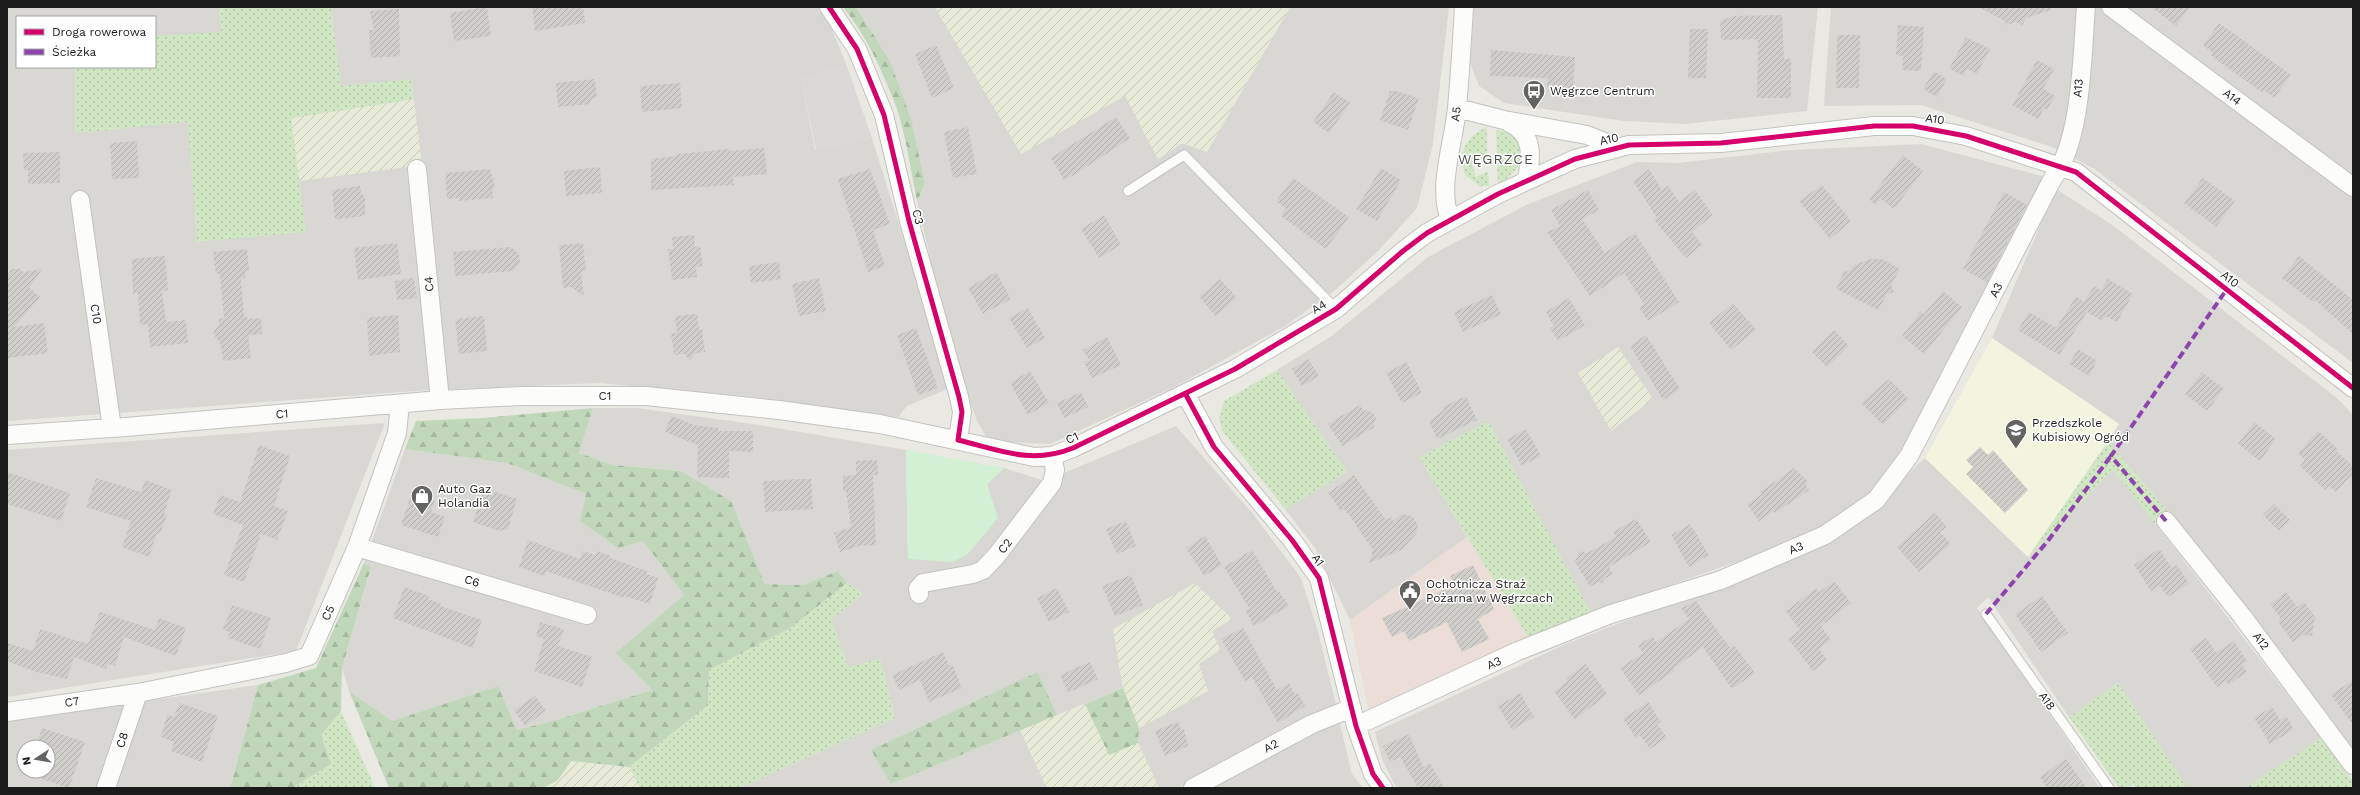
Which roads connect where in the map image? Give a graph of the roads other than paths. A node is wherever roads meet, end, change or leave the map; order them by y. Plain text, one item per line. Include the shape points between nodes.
1 (829, 7) edge
2 (1464, 7) edge
3 (2086, 7) edge
4 (2111, 7) edge
5 (1457, 108) junction
6 (1504, 120) junction
7 (1617, 147) junction
8 (2062, 167) junction
9 (418, 169) dead end
10 (1527, 180) junction
11 (2353, 187) edge
12 (1128, 191) dead end
13 (80, 200) dead end
14 (1450, 219) junction
15 (1336, 309) junction
16 (2353, 388) edge
17 (1186, 395) junction
18 (440, 400) junction
19 (400, 404) junction
20 (112, 428) junction
21 (7, 434) edge
22 (958, 440) junction
23 (1052, 456) junction
24 (2166, 521) dead end
25 (357, 547) junction
26 (919, 594) dead end
27 (1986, 614) dead end
28 (587, 615) dead end
29 (138, 693) junction
30 (1352, 708) junction
31 (7, 712) edge
32 (1356, 726) junction
33 (2353, 765) edge
34 (106, 788) edge
35 (1193, 788) edge
36 (1383, 788) edge
37 (2109, 788) edge

1 - 22 street, C3 via 857,49 884,115 909,221 959,397 962,412
2 - 5 street, A5
3 - 8 street, A13 via 2077,106 2071,144
4 - 11 street, A14
5 - 6 street, A10
5 - 14 street, A5 via 1445,192 1445,208
6 - 7 street, A10 via 1587,135
6 - 10 street, A10 via 1520,130 1530,146 1531,161
7 - 8 street, A10 via 1640,144 1721,143 1894,125 1937,129 1966,136
7 - 10 street, A10 via 1575,159
8 - 16 street, A10 via 2076,172
8 - 32 street, A3 via 2053,178 1909,456 1876,500 1825,535 1722,580 1611,614 1518,651
9 - 18 street, C4
10 - 14 street, A10
12 - 15 lane via 1184,155
13 - 20 street, C10
14 - 15 street, A4 via 1403,251
15 - 17 street, A4
17 - 23 street, C1
17 - 30 street, A1 via 1214,447 1292,540 1319,578
18 - 19 street, C1
18 - 22 street, C1 via 522,396 646,396 880,424
19 - 20 street, C1
19 - 25 street, C5 via 397,434
20 - 21 street, C1
22 - 23 street, C1 via 1023,456
23 - 26 street, C2 via 1055,470 1052,483 984,570 923,583 918,589
24 - 33 street, A12 via 2242,616
25 - 28 street, C6
25 - 29 street, C5 via 309,656
27 - 37 lane, A18
29 - 31 street, C7
29 - 34 street, C8
30 - 32 street, A1
30 - 35 street, A2 via 1312,724
32 - 36 street, A1 via 1373,774

